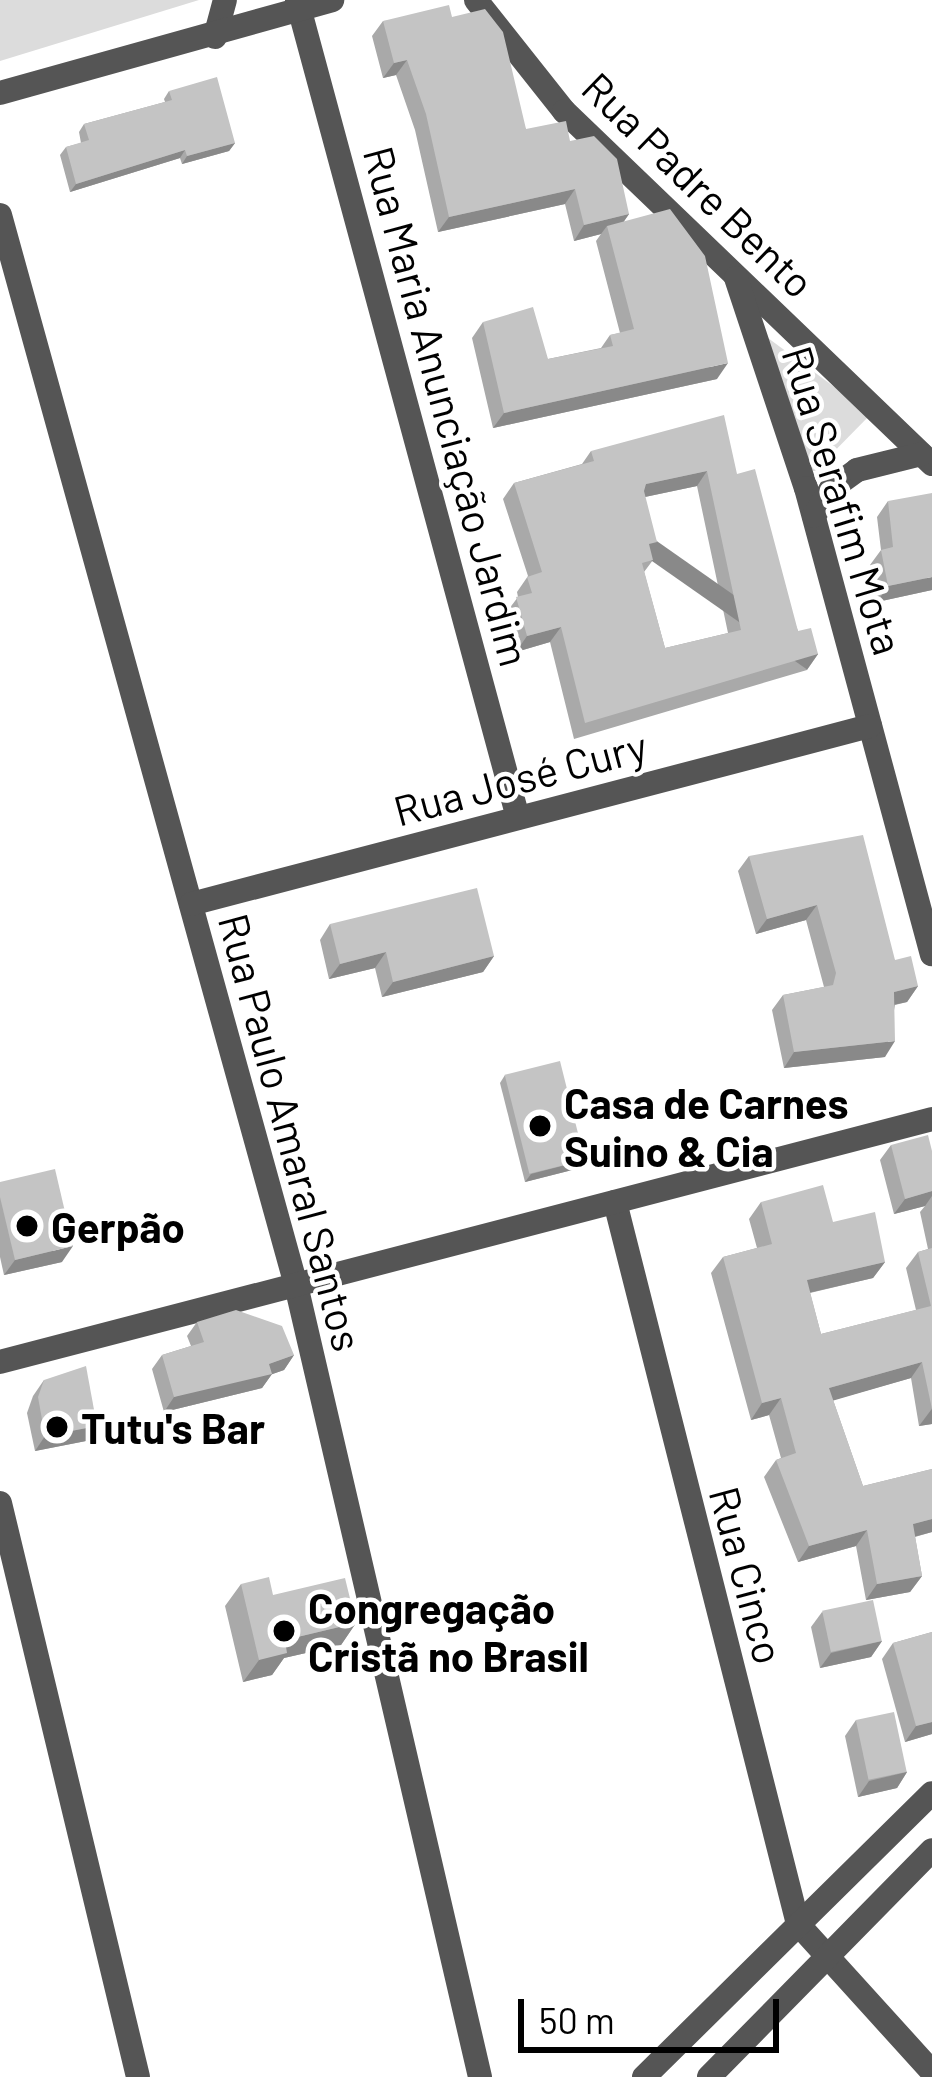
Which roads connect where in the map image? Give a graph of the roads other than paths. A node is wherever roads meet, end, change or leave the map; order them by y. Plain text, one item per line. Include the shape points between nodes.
1 (225, 0) edge
2 (332, 0) edge
3 (476, 0) edge
4 (299, 7) edge
5 (214, 37) junction
6 (0, 93) edge
7 (0, 215) edge
8 (736, 278) junction
9 (926, 459) edge
10 (814, 516) junction
11 (870, 726) junction
12 (518, 818) junction
13 (190, 904) junction
14 (932, 954) edge
15 (932, 1119) edge
16 (615, 1202) junction
17 (296, 1285) junction
18 (0, 1362) edge
19 (0, 1503) edge
20 (932, 1793) edge
21 (932, 1850) edge
22 (798, 1924) junction
23 (829, 1956) junction
24 (932, 2072) edge
25 (138, 2077) edge
26 (480, 2077) edge
27 (644, 2077) edge
28 (709, 2077) edge

1 - 5 street
2 - 4 street
3 - 8 street, Rua Padre Bento via 564,111
4 - 5 street
4 - 12 street, Rua Maria Anunciação Jardim
5 - 6 street
7 - 13 street, Rua Paulo Amaral Santos
8 - 9 street, Rua Padre Bento
8 - 10 street, Rua Serafim Mota
9 - 10 street via 857,470 831,489
10 - 11 street, Rua Serafim Mota
11 - 12 street, Rua José Cury
11 - 14 street, Rua Serafim Mota
12 - 13 street, Rua José Cury
13 - 17 street, Rua Paulo Amaral Santos
15 - 16 street
16 - 17 street
16 - 22 street, Rua Cinco
17 - 18 street
17 - 26 street, Rua Paulo Amaral Santos
19 - 25 street
20 - 22 street
21 - 23 street
22 - 23 street, Rua Cinco
22 - 27 street
23 - 24 street, Rua Cinco
23 - 28 street

